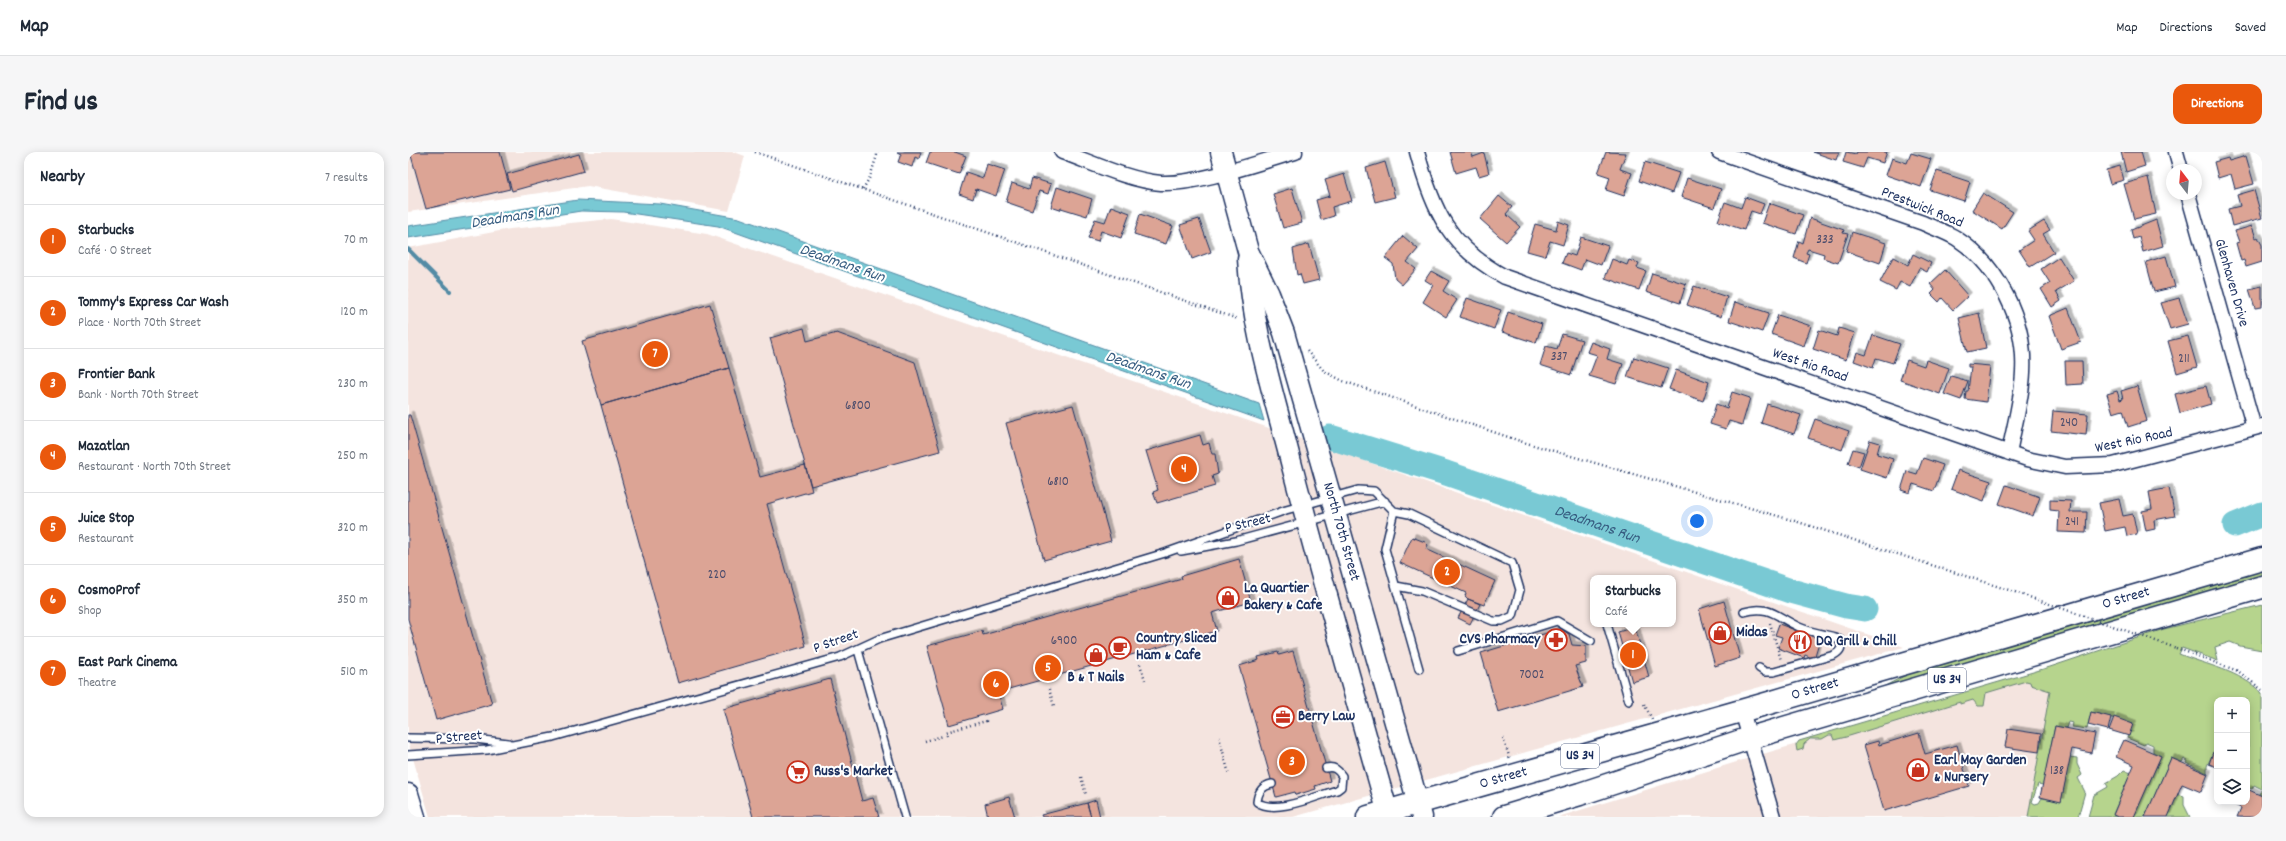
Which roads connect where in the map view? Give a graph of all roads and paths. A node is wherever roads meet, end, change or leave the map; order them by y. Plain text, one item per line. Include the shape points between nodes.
1 (755, 152) edge
2 (878, 152) edge
3 (1062, 152) edge
4 (1221, 152) edge
5 (1295, 152) edge
6 (1417, 152) edge
7 (1719, 152) edge
8 (2176, 152) edge
9 (2179, 164) edge
10 (1226, 171) junction
11 (863, 189) junction
12 (2190, 200) edge
13 (1248, 251) junction
14 (1239, 319) dead end
15 (1304, 345) dead end
16 (2258, 427) edge
17 (2009, 453) junction
18 (1385, 501) junction
19 (1334, 506) junction
20 (1394, 511) junction
21 (1305, 514) junction
22 (1165, 554) junction
23 (2262, 559) edge
24 (1396, 586) junction
25 (2262, 587) edge
26 (1744, 612) dead end
27 (1768, 616) dead end
28 (1609, 627) edge
29 (1591, 641) dead end
30 (858, 650) junction
31 (1458, 650) dead end
32 (1140, 664) dead end
33 (1783, 666) dead end
34 (1759, 668) dead end
35 (1419, 669) dead end
36 (1145, 680) dead end
37 (1049, 689) dead end
38 (2262, 690) edge
39 (1629, 701) dead end
40 (1644, 704) dead end
41 (1054, 706) dead end
42 (1742, 711) junction
43 (985, 718) dead end
44 (1652, 720) dead end
45 (1219, 737) dead end
46 (408, 738) edge
47 (1503, 738) dead end
48 (1750, 738) junction
49 (925, 741) dead end
50 (512, 744) junction
51 (408, 755) edge
52 (1510, 762) dead end
53 (1326, 768) dead end
54 (1229, 774) dead end
55 (1081, 777) dead end
56 (1272, 784) dead end
57 (408, 794) edge
58 (1086, 796) dead end
59 (1420, 810) edge
60 (1382, 815) edge
61 (415, 817) edge
62 (905, 817) edge
63 (1504, 817) edge
64 (1773, 817) edge

1 - 11 path
2 - 11 path
3 - 10 street via 1162,183 1184,182
4 - 10 main road, North 70th Street
5 - 10 street
6 - 17 street, West Rio Road via 1432,203 1446,225 1474,257 1505,278
7 - 17 street, Prestwick Road via 1923,223 1956,238 1980,259 1994,275 2010,304 2022,348 2022,383
8 - 9 street
10 - 13 main road, North 70th Street
11 - 14 path
12 - 16 street, Glenhaven Drive
13 - 19 main road, North 70th Street via 1269,294 1284,334
13 - 21 main road, North 70th Street via 1250,298
15 - 38 path, bridge via 1314,361 1324,370 1358,386 1523,442 1795,521 2015,592 2238,670
16 - 17 street, West Rio Road via 2126,463 2099,467 2052,465
18 - 19 lane
18 - 19 lane via 1374,491 1358,490
18 - 20 lane
19 - 21 lane, P Street
19 - 21 lane, P Street
19 - 59 main road, North 70th Street
20 - 24 lane via 1385,549
20 - 24 lane via 1409,514 1512,563 1520,590 1513,616 1502,621 1493,621 1422,591
21 - 22 lane, P Street via 1226,530
21 - 22 lane, P Street via 1236,541
21 - 60 main road, North 70th Street
22 - 30 lane, P Street via 879,639
23 - 42 main road, O Street / US 34
24 - 35 lane
25 - 48 main road, O Street / US 34
26 - 34 lane via 1757,608 1767,610 1798,627 1836,637 1842,647 1840,652 1834,655 1774,672 1765,672
27 - 33 path
28 - 39 lane
29 - 31 lane via 1557,622
30 - 50 lane, P Street via 553,737
30 - 62 lane
32 - 36 path
37 - 41 path
40 - 44 path
42 - 48 street
42 - 59 main road, O Street / US 34
43 - 49 path via 986,721 946,732 945,736
45 - 54 path
46 - 50 lane, P Street via 475,739
47 - 52 path
48 - 63 main road, O Street / US 34
48 - 64 street
50 - 51 lane, P Street via 487,750
53 - 56 lane via 1336,769 1342,776 1341,787 1337,790 1275,808 1262,806 1257,802 1258,793 1265,786
55 - 58 path
57 - 61 main road
59 - 60 main road, O Street / US 34

